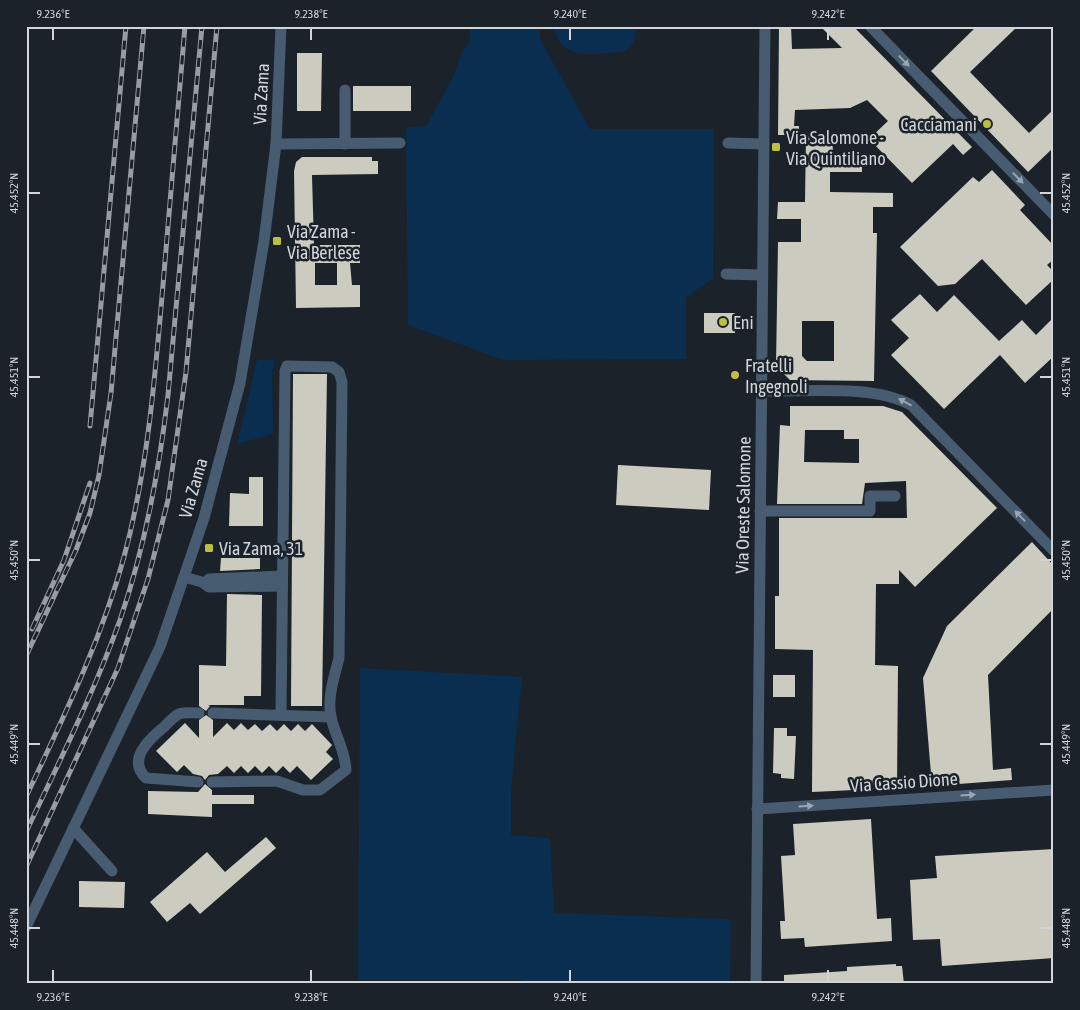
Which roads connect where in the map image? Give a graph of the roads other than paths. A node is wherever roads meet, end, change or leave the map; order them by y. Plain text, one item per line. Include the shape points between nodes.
1 (281, 26) edge
2 (765, 26) edge
3 (870, 26) edge
4 (346, 90) dead end
5 (400, 143) dead end
6 (728, 143) dead end
7 (276, 144) junction
8 (345, 144) junction
9 (764, 144) junction
10 (1054, 215) edge
11 (726, 274) dead end
12 (762, 275) junction
13 (761, 391) junction
14 (895, 496) dead end
15 (760, 511) junction
16 (1054, 551) edge
17 (184, 577) junction
18 (282, 581) junction
19 (199, 713) dead end
20 (213, 713) dead end
21 (281, 713) junction
22 (331, 716) junction
23 (198, 782) dead end
24 (212, 782) dead end
25 (1054, 790) edge
26 (757, 809) junction
27 (73, 828) junction
28 (112, 871) dead end
29 (26, 927) edge
30 (756, 984) edge

1 - 7 street, Via Zama
2 - 9 street, Via Oreste Salomone
3 -> 10 street
4 - 8 street
5 - 8 street
6 - 9 street
7 - 8 street
7 - 17 street, Via Zama via 264,241 240,383 204,518
9 - 12 street, Via Oreste Salomone
11 - 12 street
12 - 13 street, Via Oreste Salomone
13 - 15 street, Via Oreste Salomone
16 -> 13 street via 911,405 871,392
14 - 15 street via 870,496 870,511
15 - 26 street, Via Oreste Salomone
17 - 18 street via 202,582 210,579
17 - 27 street, Via Zama via 160,648
18 - 21 street
18 - 22 street via 285,371 287,366 332,367 339,372 342,382 339,658 329,696
19 - 23 street via 177,715 148,740 137,764 146,778
20 - 21 street
21 - 22 street via 318,718
22 - 24 street via 346,754 346,770 320,790 303,790 277,781
26 -> 25 street, Via Cassio Dione
26 - 30 street, Via Oreste Salomone
27 - 28 street
27 - 29 street, Via Zama

